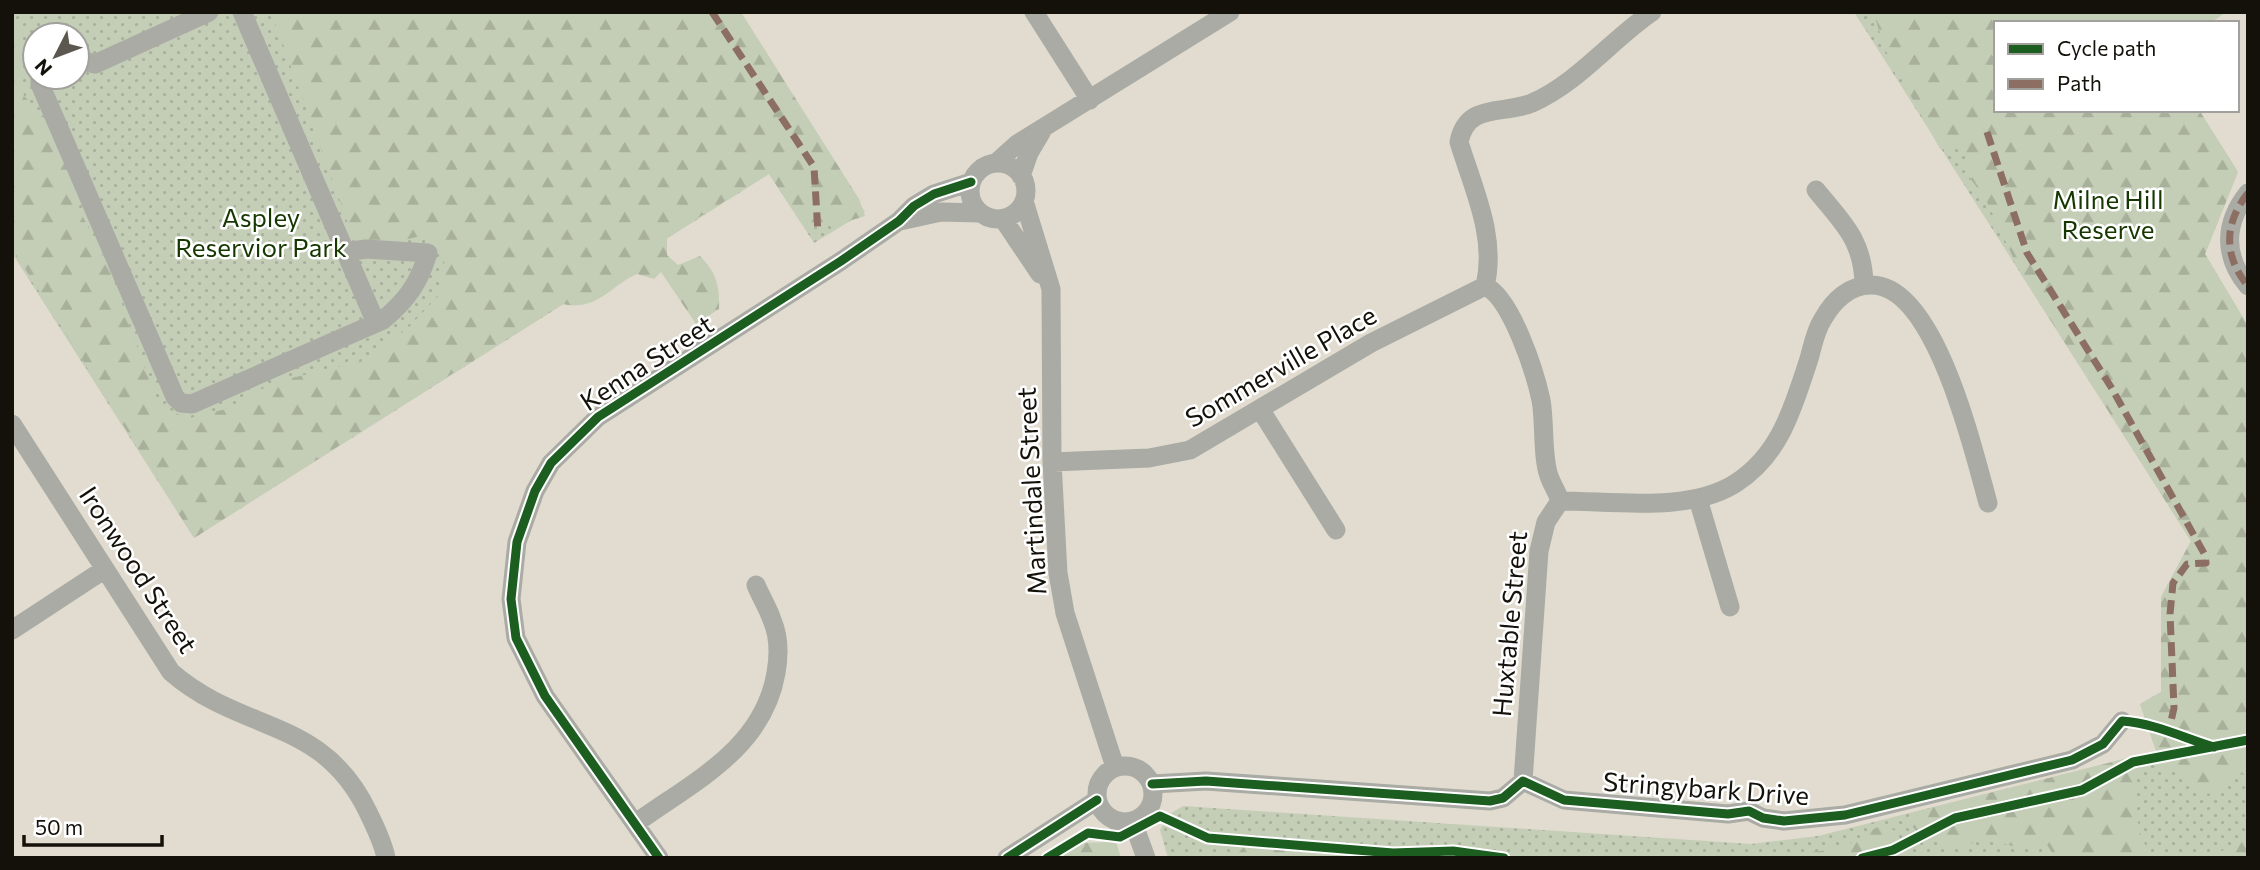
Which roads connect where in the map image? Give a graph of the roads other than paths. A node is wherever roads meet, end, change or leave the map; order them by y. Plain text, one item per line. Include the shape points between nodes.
1 (209, 12) edge
2 (242, 12) edge
3 (1034, 12) edge
4 (1230, 12) edge
5 (1652, 12) edge
6 (91, 63) edge
7 (44, 91) edge
8 (1090, 100) junction
9 (1043, 130) junction
10 (996, 163) junction
11 (1021, 176) junction
12 (971, 182) junction
13 (1816, 190) dead end
14 (2248, 193) edge
15 (1024, 201) junction
16 (979, 213) junction
17 (1003, 219) junction
18 (899, 221) junction
19 (346, 252) junction
20 (1864, 284) junction
21 (1485, 286) junction
22 (2248, 286) edge
23 (1051, 289) junction
24 (376, 323) junction
25 (1260, 409) junction
26 (12, 424) edge
27 (1052, 462) junction
28 (1698, 499) junction
29 (1560, 501) junction
30 (1988, 503) dead end
31 (1336, 530) dead end
32 (105, 569) junction
33 (756, 585) dead end
34 (1730, 607) dead end
35 (12, 630) edge
36 (2122, 721) dead end
37 (1115, 767) junction
38 (1523, 781) junction
39 (1152, 784) junction
40 (1097, 800) junction
41 (1133, 822) junction
42 (636, 823) junction
43 (386, 858) edge
44 (659, 858) edge
45 (1007, 858) edge
46 (1146, 858) edge

1 - 6 street
2 - 19 street
3 - 8 street
4 - 8 street, Kenna Street
5 - 21 street via 1554,90 1531,103 1470,118 1462,128 1459,142 1489,243
7 - 24 street via 181,403 192,404
8 - 9 street, Kenna Street
9 - 10 street, Kenna Street
9 - 11 street, Kenna Street
10 - 11 street via 1010,166
10 - 12 street, Kenna Street via 981,169
11 - 15 street, Kenna Street
12 - 16 street via 970,199
12 - 18 street, Kenna Street via 934,194
13 - 20 street via 1861,250
14 - 22 street via 2234,214 2229,240 2236,271
15 - 17 street via 1016,213
15 - 23 street, Martindale Street
16 - 17 street, Kenna Street
16 - 18 street, Kenna Street via 941,212
17 - 23 street
18 - 42 street, Kenna Street via 598,417 551,463 535,491 517,542 511,598 516,638 545,696
19 - 24 street
19 - 24 street via 428,253 421,277 406,300
20 - 28 street via 1845,292 1821,321 1778,443 1737,482
20 - 30 street via 1895,290 1935,344 1961,408
21 - 25 street, Sommerville Place via 1371,343
21 - 29 street via 1509,312 1525,353 1541,401 1549,475
23 - 27 street, Martindale Street
25 - 27 street, Sommerville Place via 1190,450 1149,458
25 - 31 street
26 - 32 street, Ironwood Street
27 - 37 street, Martindale Street via 1058,573 1065,613
28 - 29 street
28 - 34 street
29 - 38 street, Huxtable Street via 1546,522 1539,551
32 - 35 street
32 - 43 street, Ironwood Street via 171,672 190,688 303,739 328,756 362,798
33 - 42 street via 773,621 778,648 772,696 763,718 733,752
36 - 38 street, Stringybark Drive via 2103,744 2072,760 1833,816 1784,821 1749,811 1728,814 1564,800
37 - 39 street via 1141,770
37 - 40 street via 1102,777
38 - 39 street via 1503,798 1490,801 1206,780
39 - 41 street via 1148,811
40 - 41 street via 1106,816
40 - 45 street
41 - 46 street
42 - 44 street, Kenna Street

